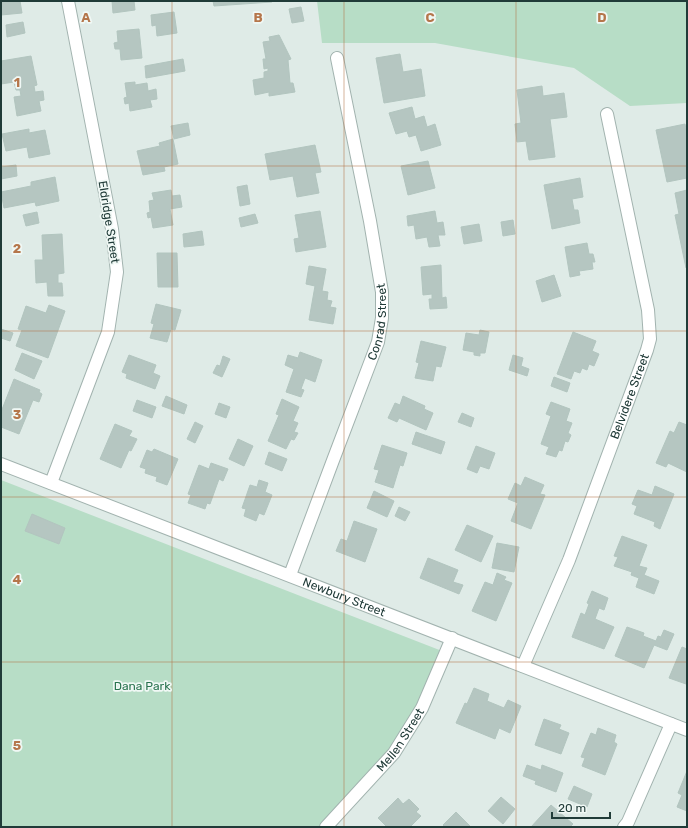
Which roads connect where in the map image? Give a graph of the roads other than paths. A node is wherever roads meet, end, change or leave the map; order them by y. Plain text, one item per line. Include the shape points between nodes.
1 (68, 1) edge
2 (337, 58) dead end
3 (607, 114) dead end
4 (1, 464) edge
5 (51, 483) junction
6 (290, 576) junction
7 (452, 638) junction
8 (523, 666) junction
9 (671, 724) junction
10 (687, 730) edge
11 (326, 827) edge
12 (624, 827) edge

1 - 5 street, Eldridge Street via 112,229 117,272 108,332
2 - 6 street, Conrad Street via 370,221 382,292 382,318 378,342
3 - 8 street, Belvidere Street via 648,310 650,339 569,560
4 - 5 street, Newbury Street
5 - 6 street, Newbury Street
6 - 7 street, Newbury Street
7 - 8 street, Newbury Street
7 - 11 street, Mellen Street via 422,708 394,753
8 - 9 street, Newbury Street
9 - 10 street, Newbury Street
9 - 12 street

